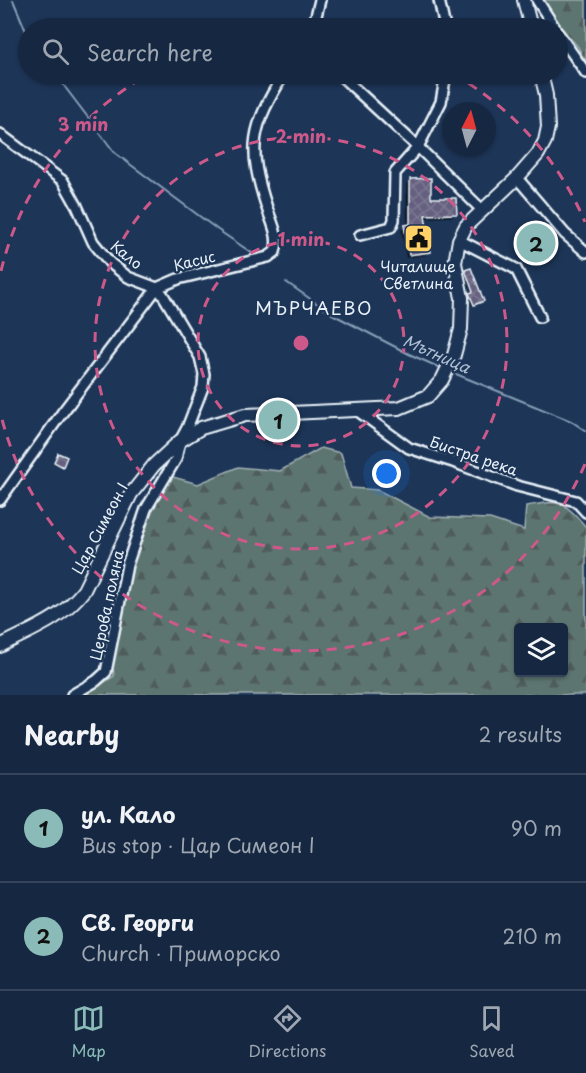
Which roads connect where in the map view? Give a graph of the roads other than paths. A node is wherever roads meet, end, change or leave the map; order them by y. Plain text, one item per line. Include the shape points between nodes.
1 (320, 0) edge
2 (439, 0) edge
3 (524, 0) edge
4 (537, 0) edge
5 (316, 18) edge
6 (443, 18) edge
7 (528, 18) edge
8 (549, 18) edge
9 (568, 47) edge
10 (586, 73) edge
11 (278, 84) edge
12 (350, 84) edge
13 (444, 84) edge
14 (543, 84) edge
15 (0, 134) edge
16 (418, 147) junction
17 (517, 178) junction
18 (482, 210) junction
19 (360, 235) dead end
20 (459, 240) junction
21 (586, 252) edge
22 (157, 288) junction
23 (540, 317) dead end
24 (358, 411) junction
25 (180, 441) junction
26 (0, 500) edge
27 (586, 512) edge
28 (0, 646) edge
29 (72, 695) edge

1 - 5 street
2 - 6 street
3 - 7 street
4 - 8 street
9 - 10 street
11 - 22 street, Касис via 266,104 255,137 254,162 277,236 274,252 268,257 178,279
12 - 16 street
13 - 16 street via 441,102
14 - 17 street via 548,127 545,141
15 - 22 street, Кало via 63,181 93,242 110,263 128,278
16 - 18 street
16 - 19 street via 395,173 391,227
17 - 18 street
17 - 21 street via 565,234
18 - 20 street
20 - 23 street via 516,269
20 - 24 street, Цар Симеон I via 456,263 462,298 461,329 447,370 428,396 399,408
22 - 25 street via 200,357 204,374
22 - 26 street
24 - 25 street, Цар Симеон I via 245,415 201,428
24 - 27 street, Бистра река via 409,448 518,486 576,501
25 - 28 street, Цар Симеон I via 131,494 84,590 73,604 58,617
25 - 29 street, Церова поляна via 176,459 146,509 127,566 106,672

